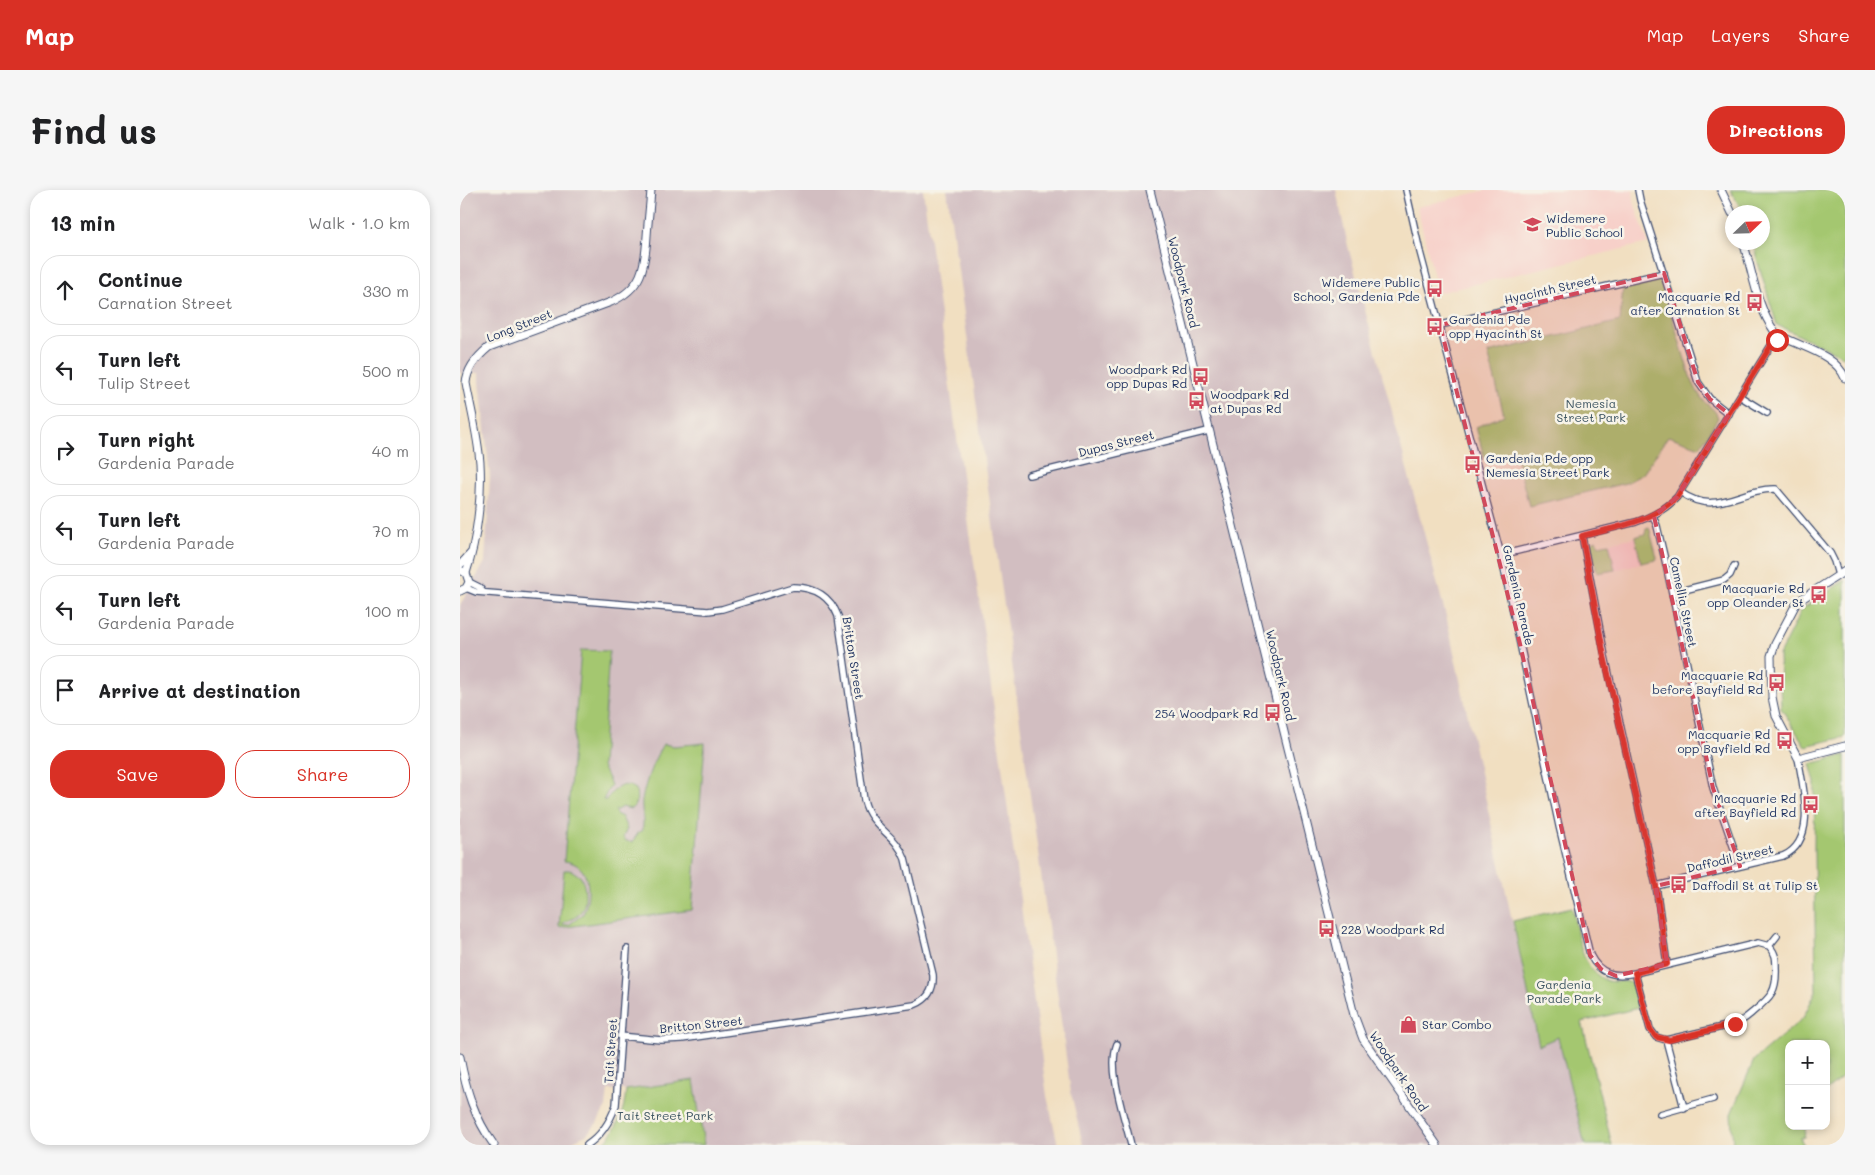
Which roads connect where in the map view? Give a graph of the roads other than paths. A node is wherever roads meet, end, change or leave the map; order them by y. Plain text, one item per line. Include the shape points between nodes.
1 (651, 190) edge
2 (1150, 190) edge
3 (1406, 190) edge
4 (1638, 190) edge
5 (1722, 190) edge
6 (1729, 205) edge
7 (1745, 250) edge
8 (1664, 272) junction
9 (1440, 325) junction
10 (1775, 335) junction
11 (1845, 378) edge
12 (1740, 397) junction
13 (1767, 413) dead end
14 (1729, 414) junction
15 (1208, 431) junction
16 (1029, 475) dead end
17 (1680, 492) junction
18 (1653, 516) junction
19 (1582, 536) junction
20 (470, 553) junction
21 (1501, 555) junction
22 (460, 565) edge
23 (1734, 566) dead end
24 (1845, 571) edge
25 (463, 572) edge
26 (1838, 575) junction
27 (465, 587) edge
28 (1672, 593) junction
29 (1844, 747) edge
30 (1798, 758) junction
31 (1740, 866) junction
32 (1656, 886) junction
33 (1777, 936) dead end
34 (1769, 946) junction
35 (627, 949) dead end
36 (1667, 964) junction
37 (1635, 973) junction
38 (620, 1036) junction
39 (1666, 1040) junction
40 (1116, 1044) dead end
41 (460, 1057) edge
42 (1713, 1099) dead end
43 (1684, 1108) junction
44 (1660, 1114) dead end
45 (494, 1145) edge
46 (587, 1145) edge
47 (1131, 1145) edge
48 (1437, 1145) edge

1 - 20 street, Long Street via 645,262 634,286 611,302 490,347 472,365 466,383 480,462 480,491
2 - 15 street, Woodpark Road
3 - 9 street, Gardenia Parade
4 - 8 street
5 - 6 street
7 - 10 street via 1765,316
8 - 9 street, Hyacinth Street
8 - 14 street via 1698,382 1710,399
9 - 21 street, Gardenia Parade
10 - 11 street via 1780,340 1783,337 1829,359
10 - 12 street
12 - 13 street
12 - 14 street
14 - 17 street
15 - 16 street, Dupas Street
15 - 48 street, Woodpark Road via 1354,1015 1363,1039
17 - 18 street
17 - 26 street via 1700,502 1711,503 1776,489 1817,537 1834,561
18 - 19 street
18 - 28 street, Camellia Street
19 - 21 street
19 - 32 street via 1604,656
20 - 22 street, Long Street
20 - 25 street, Long Street via 471,559
21 - 37 street, Gardenia Parade via 1590,955 1608,974
23 - 28 street via 1724,580
24 - 26 street
25 - 27 street
26 - 30 street via 1797,602 1771,656 1776,716
27 - 38 street, Britton Street via 479,587 483,592 506,595 708,611 793,588 814,590 827,598 836,610 866,807 873,820 899,846 905,859 933,975 930,995 914,1005 682,1039
28 - 31 street, Camellia Street via 1713,788
29 - 30 street
30 - 31 street, Daffodil Street via 1804,796 1802,838 1787,854
31 - 32 street, Daffodil Street
32 - 36 street
33 - 34 street
34 - 36 street, Gardenia Parade via 1758,943
34 - 39 street via 1776,957 1776,978 1773,992 1766,1001 1738,1023
35 - 38 street, Tait Street
36 - 37 street, Gardenia Parade
37 - 39 street via 1650,1029 1656,1037
38 - 46 street, Tait Street via 616,1105 604,1129
39 - 43 street
40 - 47 street via 1114,1072
41 - 45 street via 470,1103
42 - 43 street
43 - 44 street

